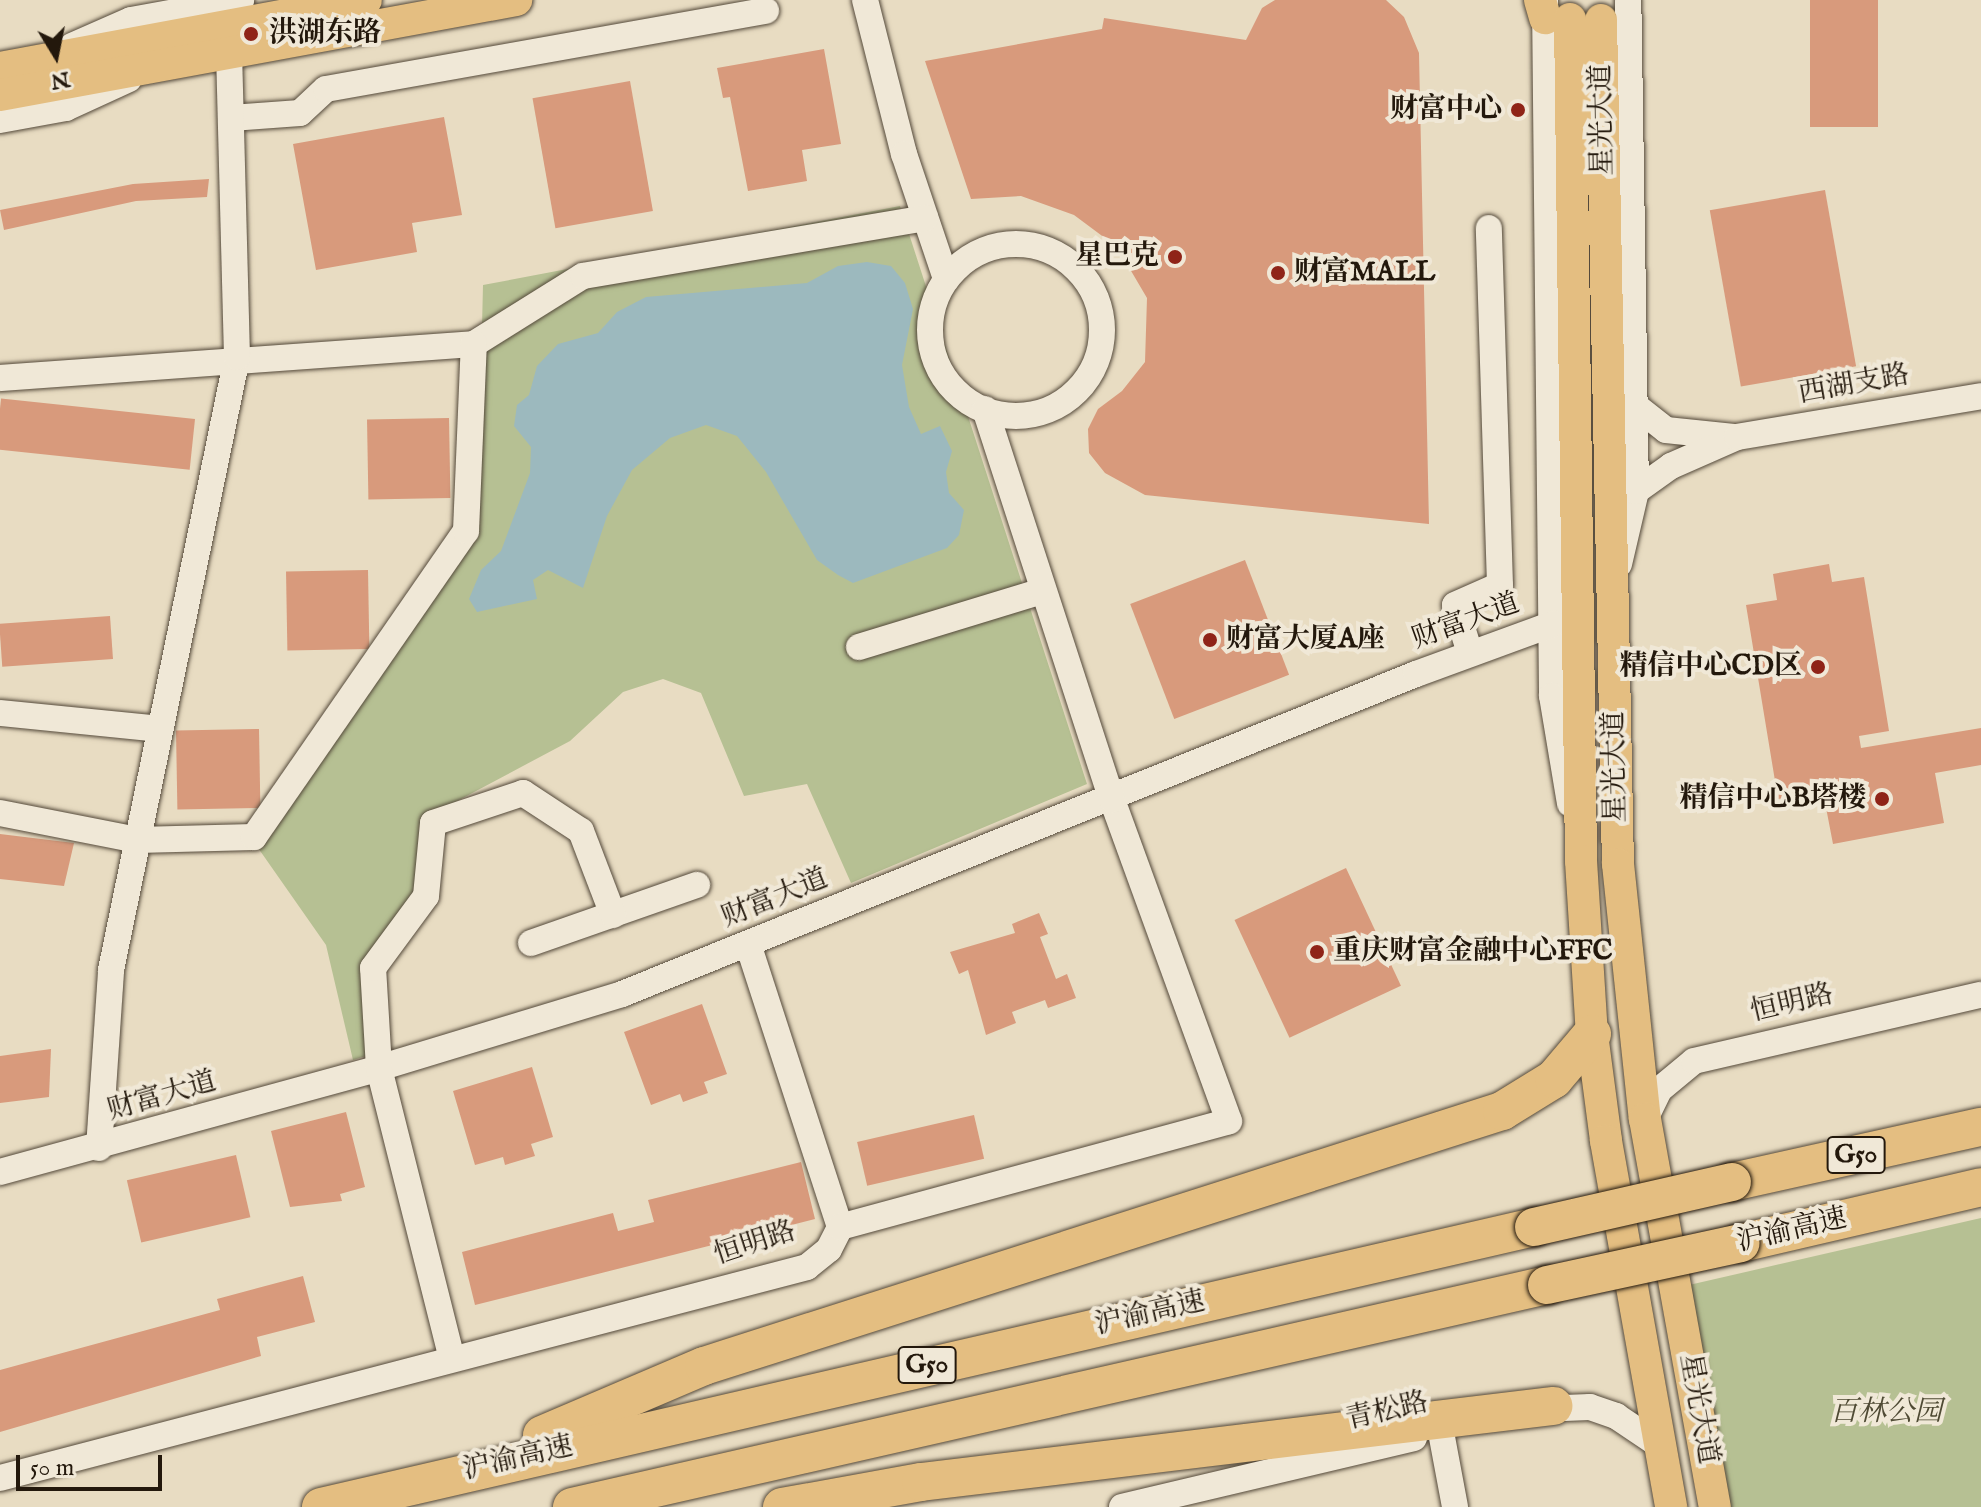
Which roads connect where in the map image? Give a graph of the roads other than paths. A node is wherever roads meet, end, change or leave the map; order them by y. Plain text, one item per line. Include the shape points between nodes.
1 (241, 0) edge
2 (350, 0) edge
3 (364, 0) edge
4 (516, 0) edge
5 (865, 0) edge
6 (1581, 7) edge
7 (766, 11) dead end
8 (229, 53) junction
9 (41, 60) junction
10 (156, 66) junction
11 (0, 68) edge
12 (0, 95) edge
13 (231, 118) junction
14 (0, 120) edge
15 (925, 218) junction
16 (1489, 228) dead end
17 (946, 279) junction
18 (474, 344) junction
19 (237, 357) junction
20 (0, 378) edge
21 (1981, 396) edge
22 (1633, 404) junction
23 (985, 409) junction
24 (1737, 437) junction
25 (1636, 491) junction
26 (1042, 591) junction
27 (1612, 595) junction
28 (1553, 624) junction
29 (859, 647) dead end
30 (1470, 653) junction
31 (0, 713) edge
32 (160, 729) junction
33 (1112, 800) junction
34 (0, 813) edge
35 (137, 840) junction
36 (1581, 861) junction
37 (697, 885) dead end
38 (613, 915) junction
39 (531, 943) dead end
40 (748, 944) junction
41 (1981, 995) edge
42 (1592, 1034) junction
43 (379, 1068) junction
44 (1645, 1119) junction
45 (1981, 1127) edge
46 (99, 1148) junction
47 (0, 1172) edge
48 (1981, 1187) edge
49 (840, 1227) junction
50 (452, 1359) junction
51 (1553, 1406) junction
52 (1441, 1432) junction
53 (1659, 1445) junction
54 (451, 1474) junction
55 (0, 1478) edge
56 (321, 1507) edge
57 (572, 1507) edge
58 (782, 1507) edge
59 (1122, 1507) edge
60 (1455, 1507) edge
61 (1671, 1507) edge
62 (1715, 1507) edge

1 - 9 street via 131,20
2 - 3 street
3 - 9 main road
4 - 8 main road
5 - 15 street
6 - 22 street
6 - 27 main road, 星光大道
6 - 28 street
6 - 36 main road, 星光大道
7 - 13 street via 326,89 300,113
8 - 10 main road
8 - 13 street
9 - 11 main road
10 - 12 main road
10 - 14 street via 66,108
13 - 19 street
15 - 17 street
15 - 18 street via 583,276
16 - 30 street via 1500,585 1455,605
17 - 23 street via 933,305 929,333 935,362 950,386
17 - 23 street via 967,259 993,247 1021,244 1049,250 1073,264 1091,286 1101,312 1098,353 1078,390 1056,406 1029,415
18 - 19 street
18 - 35 street via 466,531 254,837
19 - 20 street
19 - 32 street
21 - 24 street, 西湖支路
22 - 24 street via 1666,430
22 - 25 street
23 - 26 street
24 - 25 street via 1671,466
25 - 27 street
26 - 29 street
26 - 33 street
27 - 44 main road, 星光大道 via 1618,864
28 - 30 street, 财富大道
28 - 36 street via 1552,696
30 - 33 street, 财富大道
31 - 32 street
32 - 35 street
33 - 40 street, 财富大道
33 - 49 street via 1229,1121
34 - 35 street
35 - 46 street via 111,970
36 - 42 main road, 星光大道
37 - 38 street
38 - 39 street
38 - 43 street via 581,831 523,793 433,823 426,896 373,968
40 - 43 street, 财富大道 via 622,994
40 - 49 street
41 - 44 street, 恒明路 via 1694,1061 1659,1090
42 - 53 main road, 星光大道
42 - 54 highway via 1554,1079 1502,1111 704,1366
43 - 46 street, 财富大道
43 - 50 street
44 - 62 main road, 星光大道
45 - 54 highway, 沪渝高速 / G50, bridge
46 - 47 street, 财富大道
48 - 57 highway, 沪渝高速 / G50, bridge
49 - 50 street, 恒明路 via 829,1249 807,1267
50 - 55 street, 恒明路
51 - 52 street, 青松路
51 - 53 street, 青松路 via 1590,1407 1616,1416
51 - 58 highway via 921,1482
52 - 59 street, 青松路
52 - 60 street
53 - 61 main road, 星光大道
54 - 56 highway, 沪渝高速 / G50

